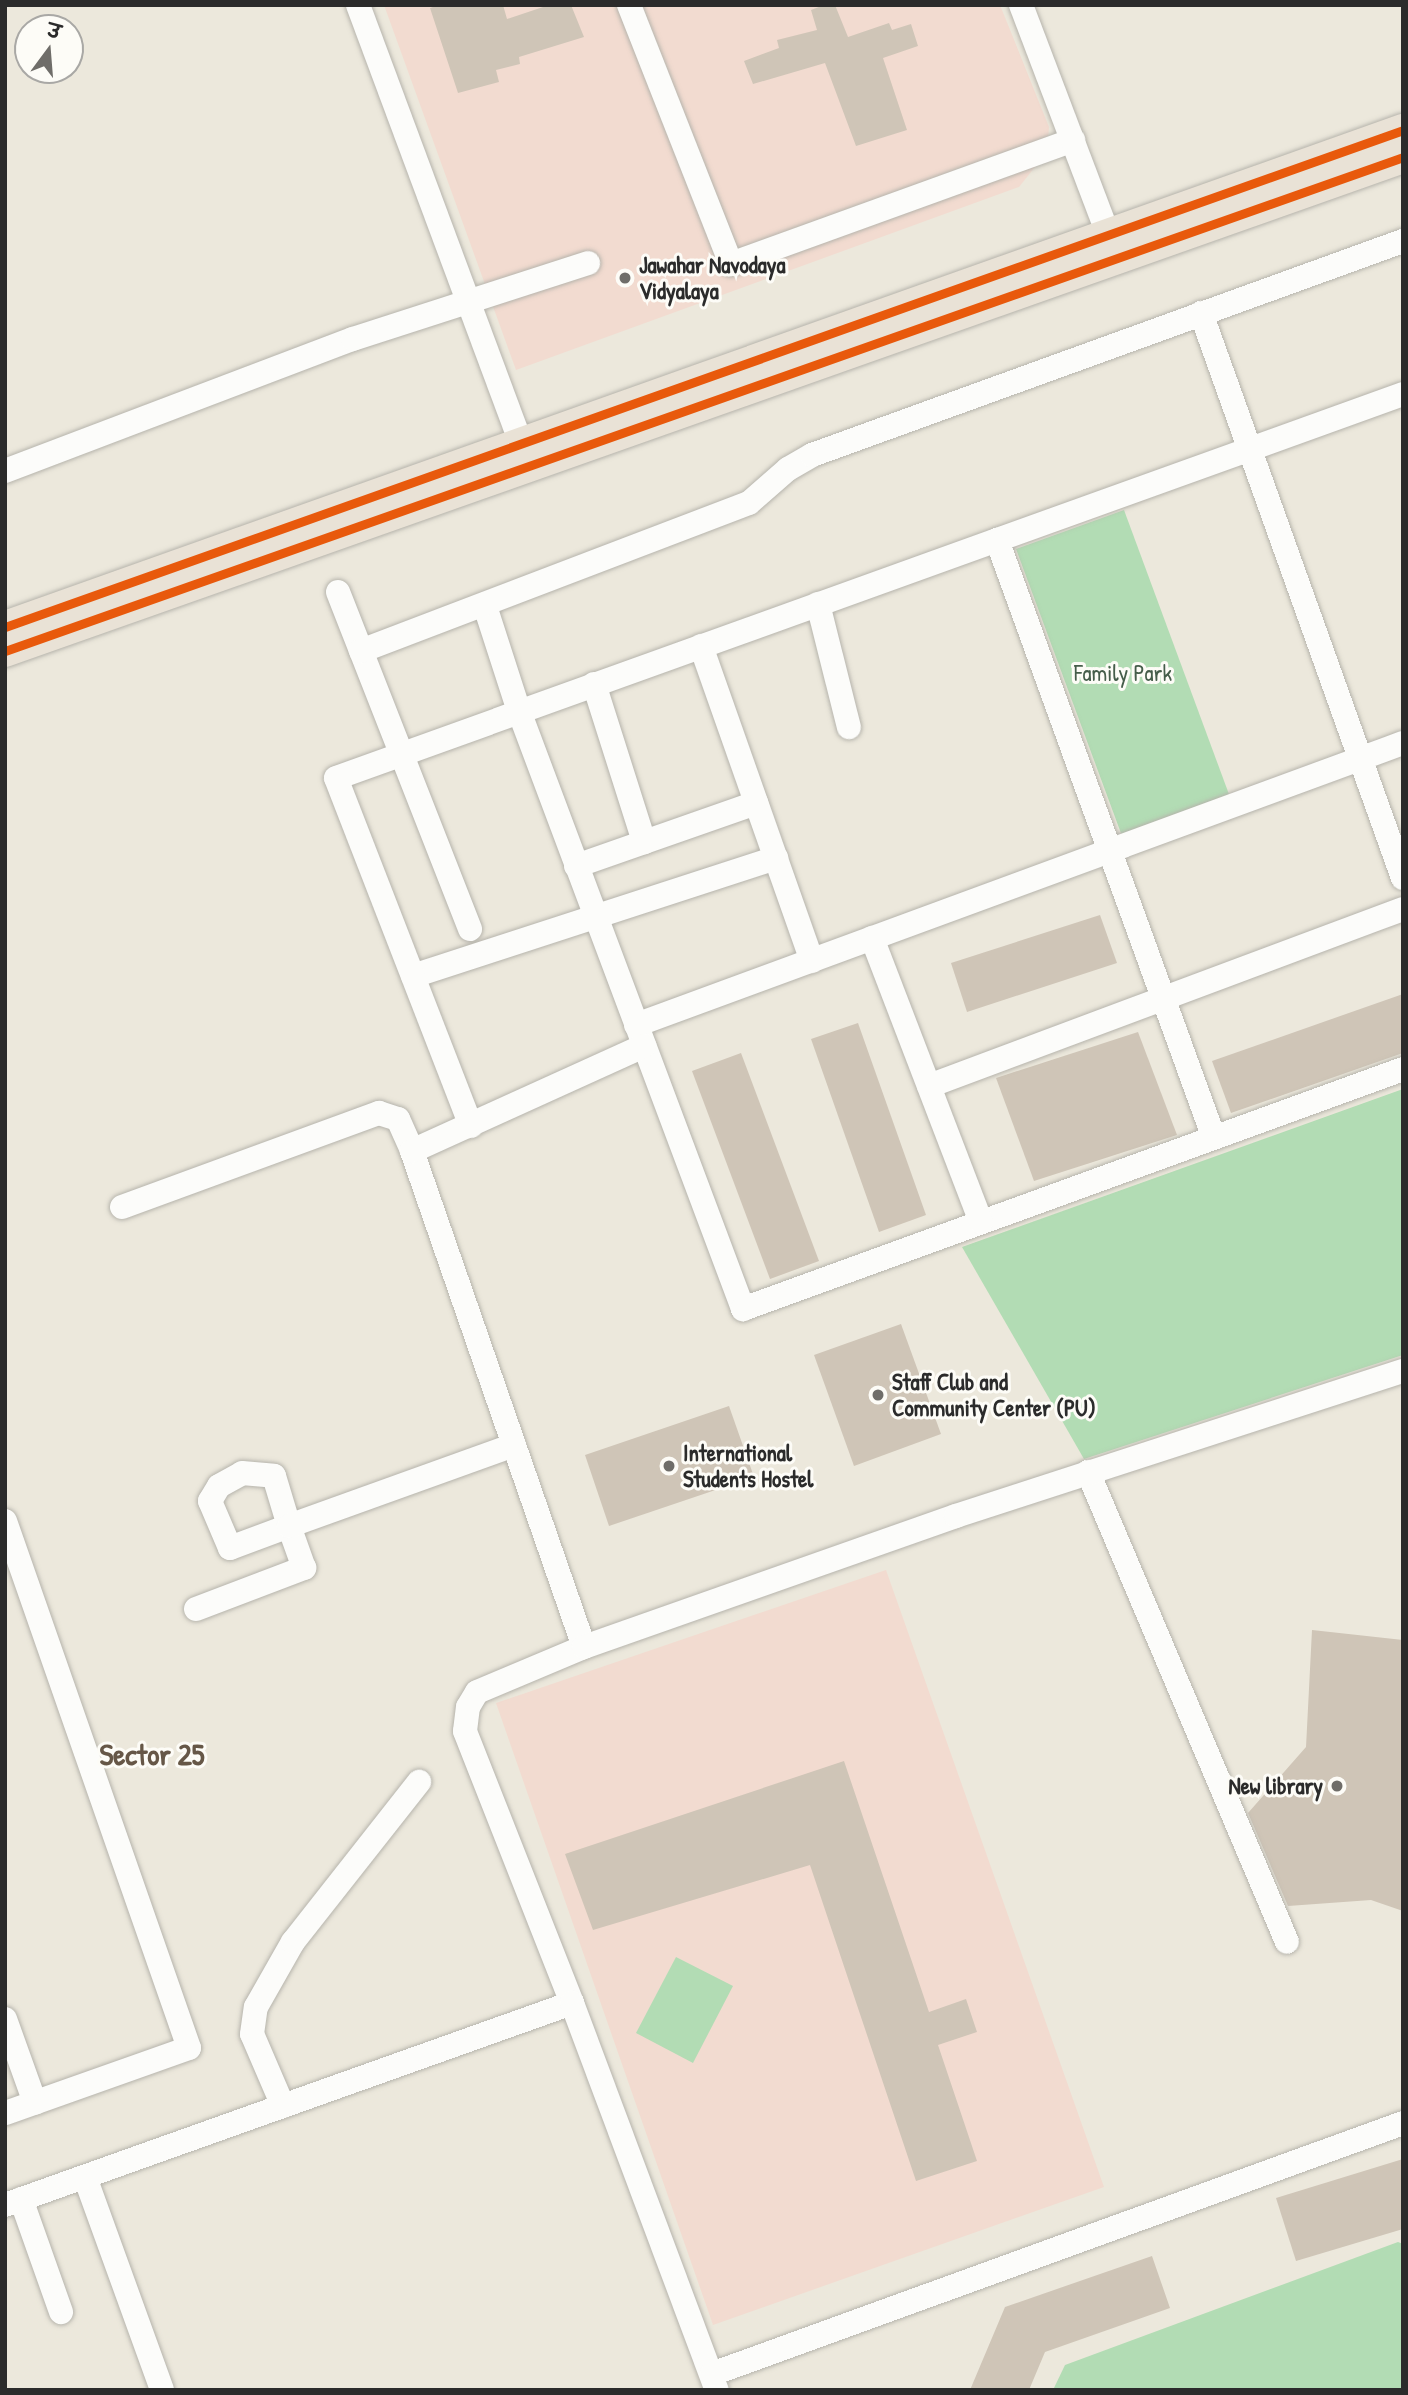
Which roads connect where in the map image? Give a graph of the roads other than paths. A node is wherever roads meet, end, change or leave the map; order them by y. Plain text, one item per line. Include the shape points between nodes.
1 (358, 5) edge
2 (629, 5) edge
3 (1021, 5) edge
4 (1403, 130) edge
5 (1073, 140) junction
6 (1403, 157) edge
7 (1403, 241) edge
8 (1113, 246) junction
9 (588, 263) dead end
10 (471, 302) junction
11 (1201, 313) junction
12 (1403, 394) edge
13 (521, 444) junction
14 (1250, 449) junction
15 (5, 471) edge
16 (997, 540) junction
17 (338, 592) dead end
18 (818, 604) junction
19 (485, 606) junction
20 (5, 627) edge
21 (701, 646) junction
22 (5, 651) edge
23 (360, 651) junction
24 (594, 684) junction
25 (519, 711) junction
26 (849, 727) dead end
27 (1403, 743) edge
28 (401, 754) junction
29 (1360, 758) junction
30 (756, 803) junction
31 (644, 842) junction
32 (1109, 851) junction
33 (776, 858) junction
34 (576, 866) junction
35 (1403, 878) edge
36 (1403, 909) edge
37 (597, 919) junction
38 (470, 929) dead end
39 (872, 939) junction
40 (812, 961) junction
41 (413, 976) junction
42 (1162, 996) junction
43 (640, 1036) junction
44 (1403, 1069) edge
45 (929, 1086) junction
46 (471, 1126) junction
47 (1214, 1138) junction
48 (412, 1150) junction
49 (122, 1207) dead end
50 (981, 1223) junction
51 (1403, 1371) edge
52 (514, 1445) junction
53 (1088, 1472) junction
54 (5, 1521) edge
55 (196, 1609) dead end
56 (584, 1647) junction
57 (419, 1782) dead end
58 (1287, 1942) dead end
59 (572, 2003) junction
60 (5, 2019) edge
61 (35, 2103) junction
62 (283, 2106) junction
63 (5, 2113) edge
64 (1403, 2123) edge
65 (85, 2177) junction
66 (13, 2202) edge
67 (61, 2312) dead end
68 (715, 2382) edge
69 (162, 2390) edge

1 - 10 street
2 - 5 street via 731,264
3 - 5 street
4 - 8 main road
5 - 8 street
6 - 8 main road
7 - 11 street
8 - 13 main road
8 - 22 main road
9 - 10 street
10 - 13 street
10 - 15 street via 353,339
11 - 14 street
11 - 19 street via 812,455 749,503 543,578
12 - 14 street
13 - 20 main road
14 - 16 street
14 - 29 street
16 - 18 street
16 - 32 street
17 - 23 street
18 - 21 street
18 - 26 street
19 - 23 street
19 - 25 street
21 - 24 street
21 - 30 street
23 - 28 street
24 - 25 street
24 - 31 street
25 - 28 street
25 - 34 street
27 - 29 street
28 - 38 street
28 - 41 street via 336,778
29 - 32 street
29 - 35 street
30 - 31 street
30 - 33 street
31 - 34 street
32 - 39 street
32 - 42 street
33 - 37 street
33 - 40 street
34 - 37 street
36 - 42 street
37 - 41 street
37 - 43 street
39 - 40 street
39 - 45 street
40 - 43 street
41 - 46 street
42 - 45 street
42 - 47 street
43 - 46 street
43 - 50 street via 743,1309
44 - 47 street
45 - 50 street
46 - 48 street
47 - 50 street
48 - 49 street via 398,1119 379,1113
48 - 52 street
51 - 53 street
52 - 55 street via 289,1527 304,1567
52 - 56 street
53 - 56 street
53 - 58 street
54 - 61 street via 189,2048
56 - 59 street via 477,1692 468,1707 465,1731
57 - 62 street via 293,1942 256,2007 252,2034
59 - 62 street
59 - 68 street
60 - 61 street
61 - 63 street
62 - 65 street
64 - 68 street
65 - 66 street
65 - 69 street
66 - 67 street

